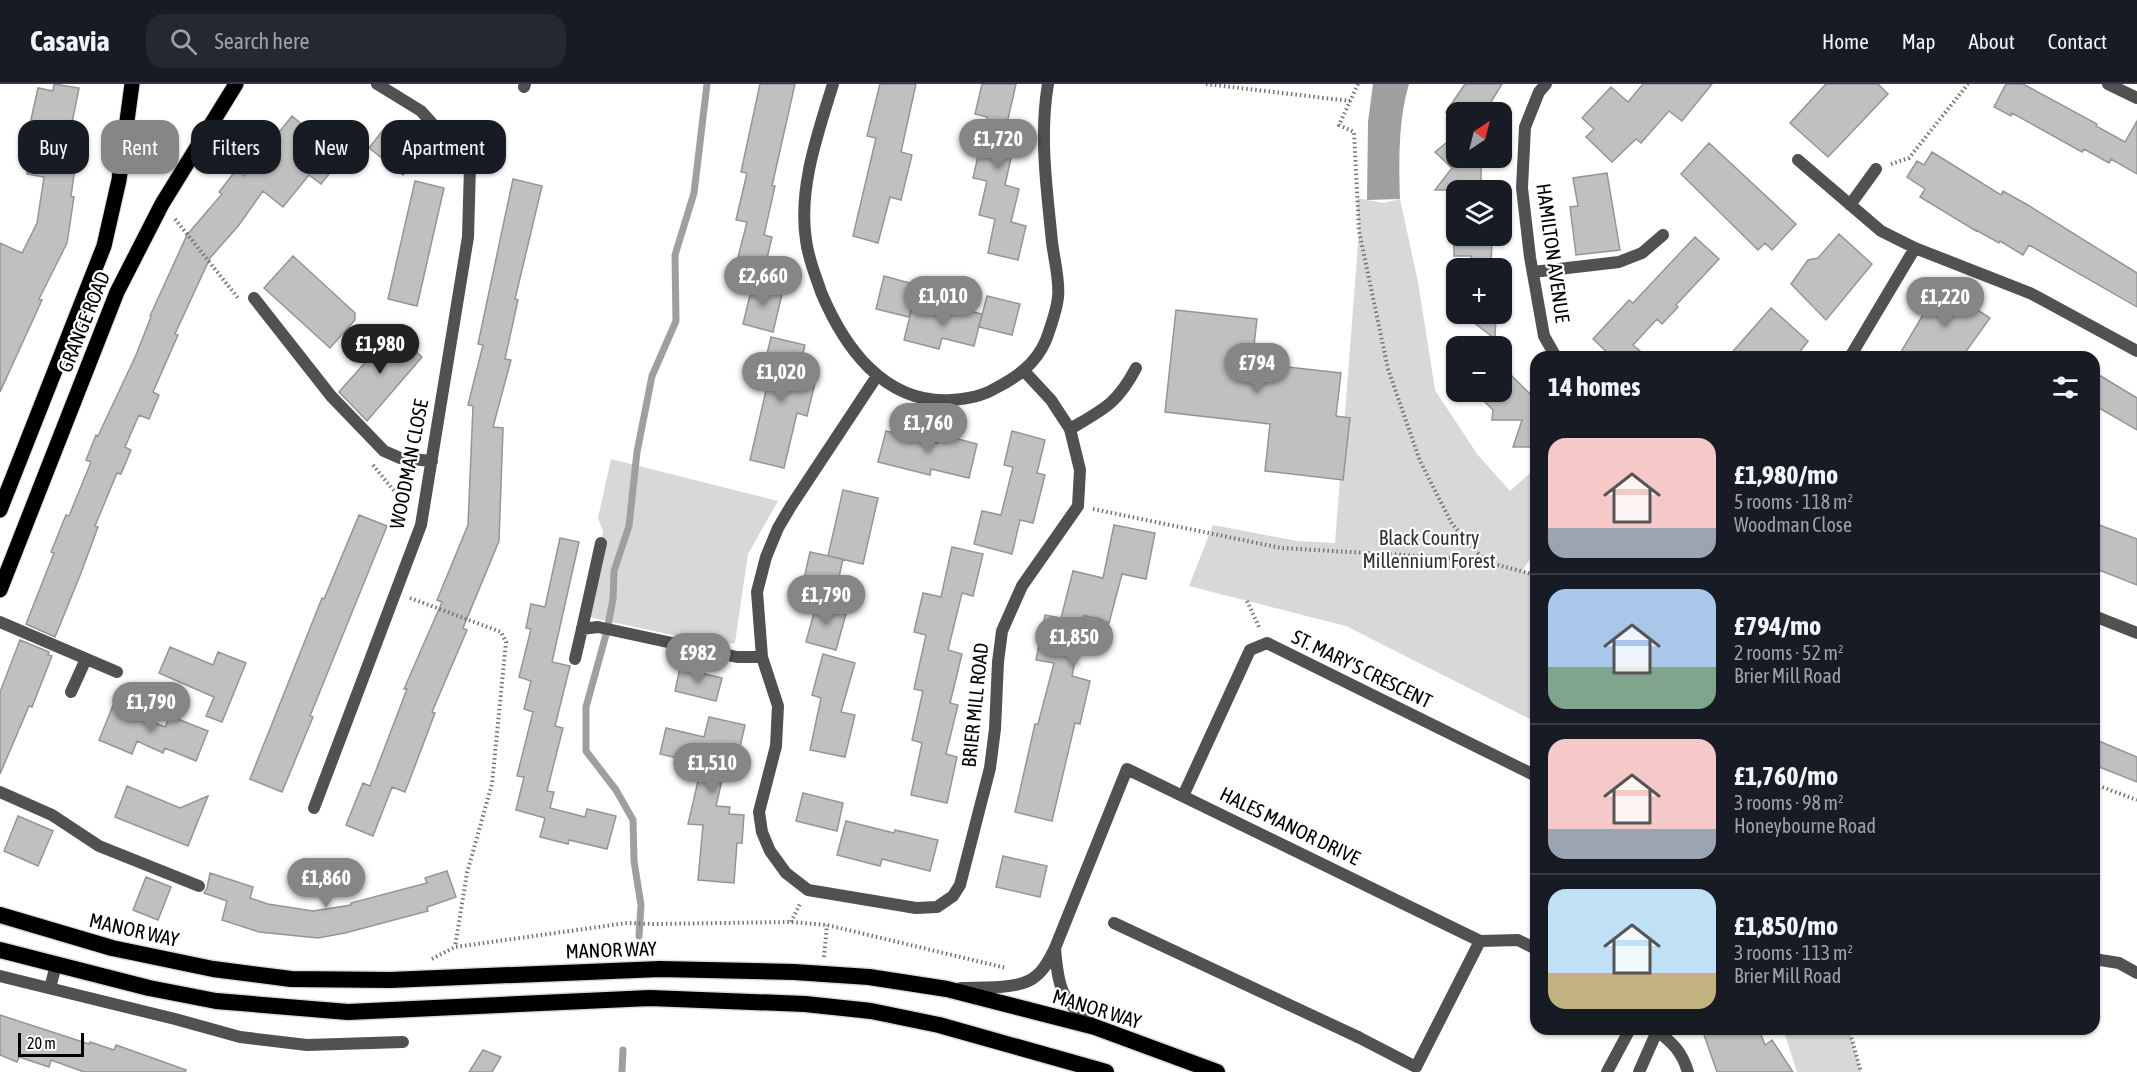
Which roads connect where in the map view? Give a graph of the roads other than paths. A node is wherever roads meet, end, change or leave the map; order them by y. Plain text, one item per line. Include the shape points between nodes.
1 (132, 84) edge
2 (236, 84) edge
3 (376, 84) edge
4 (833, 84) edge
5 (1048, 84) edge
6 (1546, 84) edge
7 (2108, 84) edge
8 (2137, 98) edge
9 (1798, 160) dead end
10 (1876, 169) road end
11 (1850, 205) junction
12 (1663, 235) dead end
13 (1914, 248) junction
14 (1533, 272) junction
15 (254, 298) dead end
16 (1553, 351) edge
17 (1854, 351) edge
18 (2137, 351) edge
19 (1136, 368) dead end
20 (1025, 372) junction
21 (877, 376) junction
22 (1070, 429) junction
23 (432, 461) junction
24 (0, 510) edge
25 (601, 543) dead end
26 (0, 590) edge
27 (2100, 618) edge
28 (0, 622) edge
29 (582, 629) junction
30 (2137, 633) edge
31 (762, 657) junction
32 (86, 659) junction
33 (575, 659) dead end
34 (117, 672) dead end
35 (71, 692) dead end
36 (1530, 773) edge
37 (0, 792) edge
38 (1183, 796) junction
39 (314, 808) dead end
40 (199, 886) dead end
41 (0, 915) edge
42 (1114, 923) dead end
43 (1480, 941) junction
44 (1530, 946) edge
45 (1055, 948) junction
46 (0, 950) edge
47 (2100, 960) edge
48 (56, 965) junction
49 (2137, 973) edge
50 (0, 976) edge
51 (50, 988) junction
52 (947, 989) junction
53 (1095, 1027) junction
54 (1627, 1035) edge
55 (1655, 1035) edge
56 (1663, 1035) edge
57 (403, 1042) dead end
58 (1421, 1070) edge
59 (1106, 1072) edge
60 (1218, 1072) edge
61 (1607, 1072) edge
62 (1638, 1072) edge
63 (1688, 1072) edge

1 - 24 main road, GRANGE ROAD via 119,180 104,246
2 - 26 main road, GRANGE ROAD via 162,204 117,292
3 - 23 street, WOODMAN CLOSE via 421,111 470,166 468,237
4 - 21 street via 811,156 805,238 811,265 833,320
5 - 20 street via 1044,110 1046,179 1058,297 1045,342
6 - 14 street, HAMILTON AVENUE via 1525,128 1522,188
7 - 8 street
9 - 11 street
10 - 11 street
11 - 13 street via 1881,231
12 - 14 street via 1642,253 1618,262
13 - 17 street
13 - 18 street via 2031,294
14 - 16 street, HAMILTON AVENUE via 1544,336
15 - 23 street via 331,396 384,451 400,458
19 - 22 street via 1111,404
20 - 21 street via 984,395 944,401 908,394
20 - 22 street via 1051,400
21 - 31 street via 791,506 766,557 757,592
22 - 31 street, BRIER MILL ROAD via 1080,470 1078,506 1022,586 1002,630 990,768 960,885 953,896 937,907 916,908 808,890 786,873 770,851 759,812 776,746 778,706
23 - 39 street, WOODMAN CLOSE via 421,525
25 - 29 street
27 - 30 street
28 - 32 street
29 - 31 street via 598,627 736,657
29 - 33 street
32 - 34 street
32 - 35 street
36 - 38 street, ST. MARY'S CRESCENT via 1267,644 1250,650
37 - 40 street via 52,815 99,846
38 - 43 street, HALES MANOR DRIVE
38 - 45 street, HALES MANOR DRIVE via 1127,769
41 - 52 highway, MANOR WAY via 112,948 213,969 291,979 401,980 660,969 869,977
42 - 58 street
43 - 44 street via 1518,940
43 - 58 street
45 - 52 street, HALES MANOR DRIVE via 1042,971 1027,982
45 - 53 street, HALES MANOR DRIVE via 1065,998
46 - 48 highway
47 - 49 street via 2120,963
48 - 51 street
48 - 59 highway via 216,1001 348,1012 650,998 871,1011 939,1025
50 - 51 street
51 - 57 street via 231,1035 278,1043
52 - 53 highway, MANOR WAY
53 - 60 highway, MANOR WAY
54 - 61 street
55 - 62 street
56 - 63 street via 1684,1058

